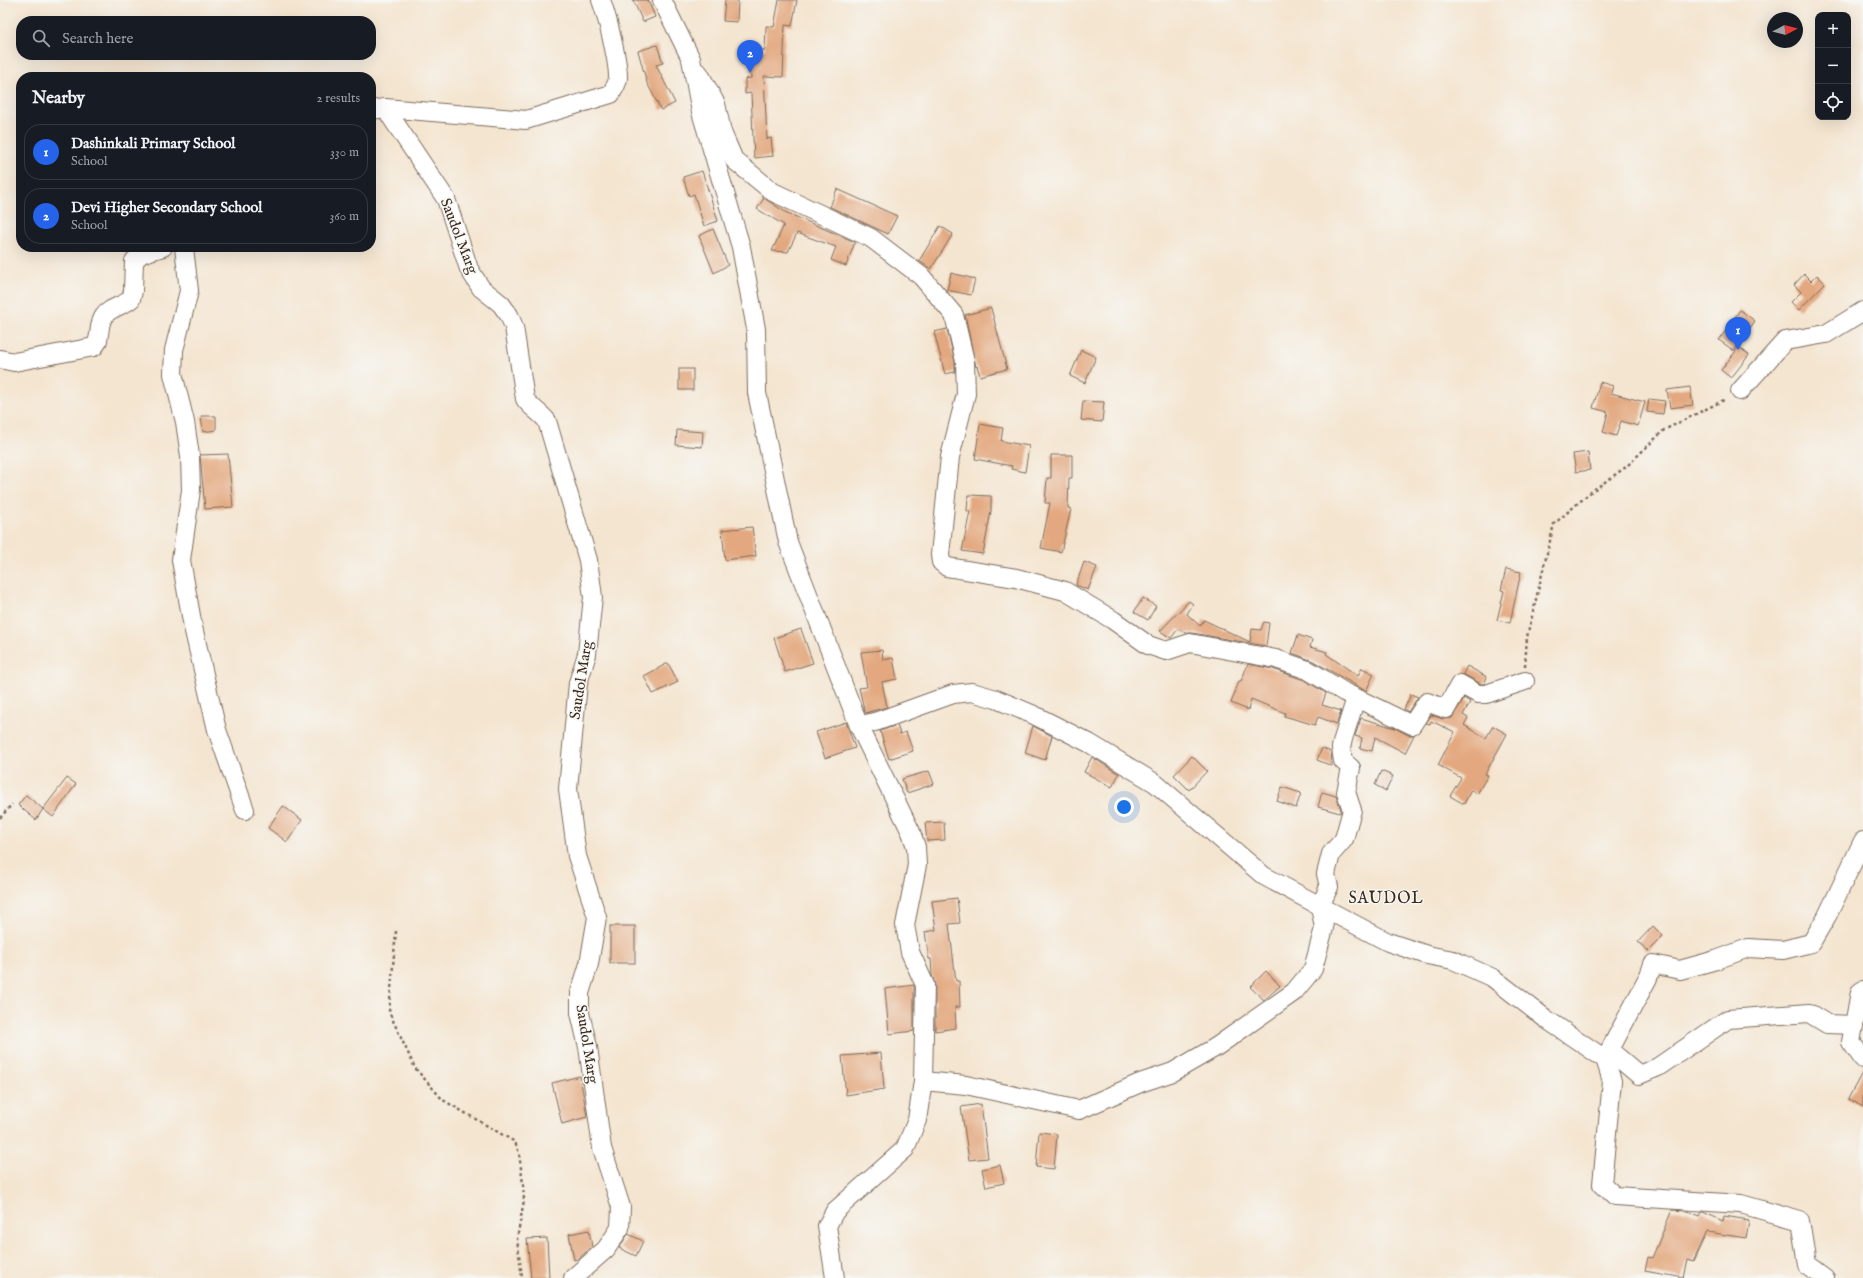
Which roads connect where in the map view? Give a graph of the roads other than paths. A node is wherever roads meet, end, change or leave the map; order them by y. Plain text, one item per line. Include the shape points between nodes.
1 (600, 0) edge
2 (662, 0) edge
3 (691, 59) junction
4 (378, 109) edge
5 (147, 252) edge
6 (185, 252) edge
7 (1863, 311) edge
8 (0, 359) edge
9 (1740, 391) road end
10 (1525, 680) road end
11 (1356, 698) junction
12 (859, 726) junction
13 (245, 810) dead end
14 (1863, 841) edge
15 (1320, 906) junction
16 (1863, 990) edge
17 (1854, 1025) junction
18 (1605, 1059) junction
19 (1863, 1059) edge
20 (923, 1081) junction
21 (572, 1278) edge
22 (835, 1278) edge
23 (1826, 1278) edge

1 - 4 street via 605,10 617,68 616,86 611,94 526,120
2 - 3 street
3 - 11 street via 716,104 722,132 734,160 773,192 872,238 920,276 954,315 965,361 966,394 950,457 940,555 941,562 947,568 1016,578 1065,590 1148,645 1166,651 1190,643 1276,659 1308,670
3 - 12 street via 701,112 741,247 756,329 757,393 788,542
4 - 21 street, Saudol Marg via 446,199 469,269 480,288 501,304 509,315 514,327 525,399 547,421 588,560 593,597 587,654 578,683 568,789 577,856 597,918 589,964 580,993 580,1013 588,1047 602,1148 621,1207 620,1228 591,1264
5 - 8 street via 134,261 131,299 102,318 98,343 94,347 14,362
6 - 13 street via 189,291 174,350 173,374 185,422 190,456 191,490 181,560 192,627 217,730
7 - 9 street via 1826,334 1785,341
10 - 11 street via 1486,694 1478,694 1460,684 1446,709 1427,702 1412,725
11 - 15 street via 1341,748 1343,761 1351,768 1346,792 1352,810 1344,839 1331,854 1326,874 1329,887
12 - 15 street via 953,694 972,692 996,699 1089,743 1155,783 1264,876
12 - 20 street via 916,847 917,865 906,925 910,952 925,985
14 - 18 street via 1811,943 1783,950 1748,948 1680,970 1653,964
15 - 18 street via 1388,942 1427,955 1453,960 1493,978 1540,1015
15 - 20 street via 1324,928 1313,969 1294,992 1216,1047 1173,1072 1140,1083 1079,1110 966,1085
16 - 17 street via 1860,992
17 - 18 street via 1827,1024 1809,1013 1728,1019 1658,1067 1639,1075 1614,1054
17 - 19 street via 1850,1042
18 - 23 street via 1612,1081 1602,1184 1615,1196 1741,1204 1800,1221 1808,1264
20 - 22 street via 917,1120 905,1149 835,1211 827,1226

